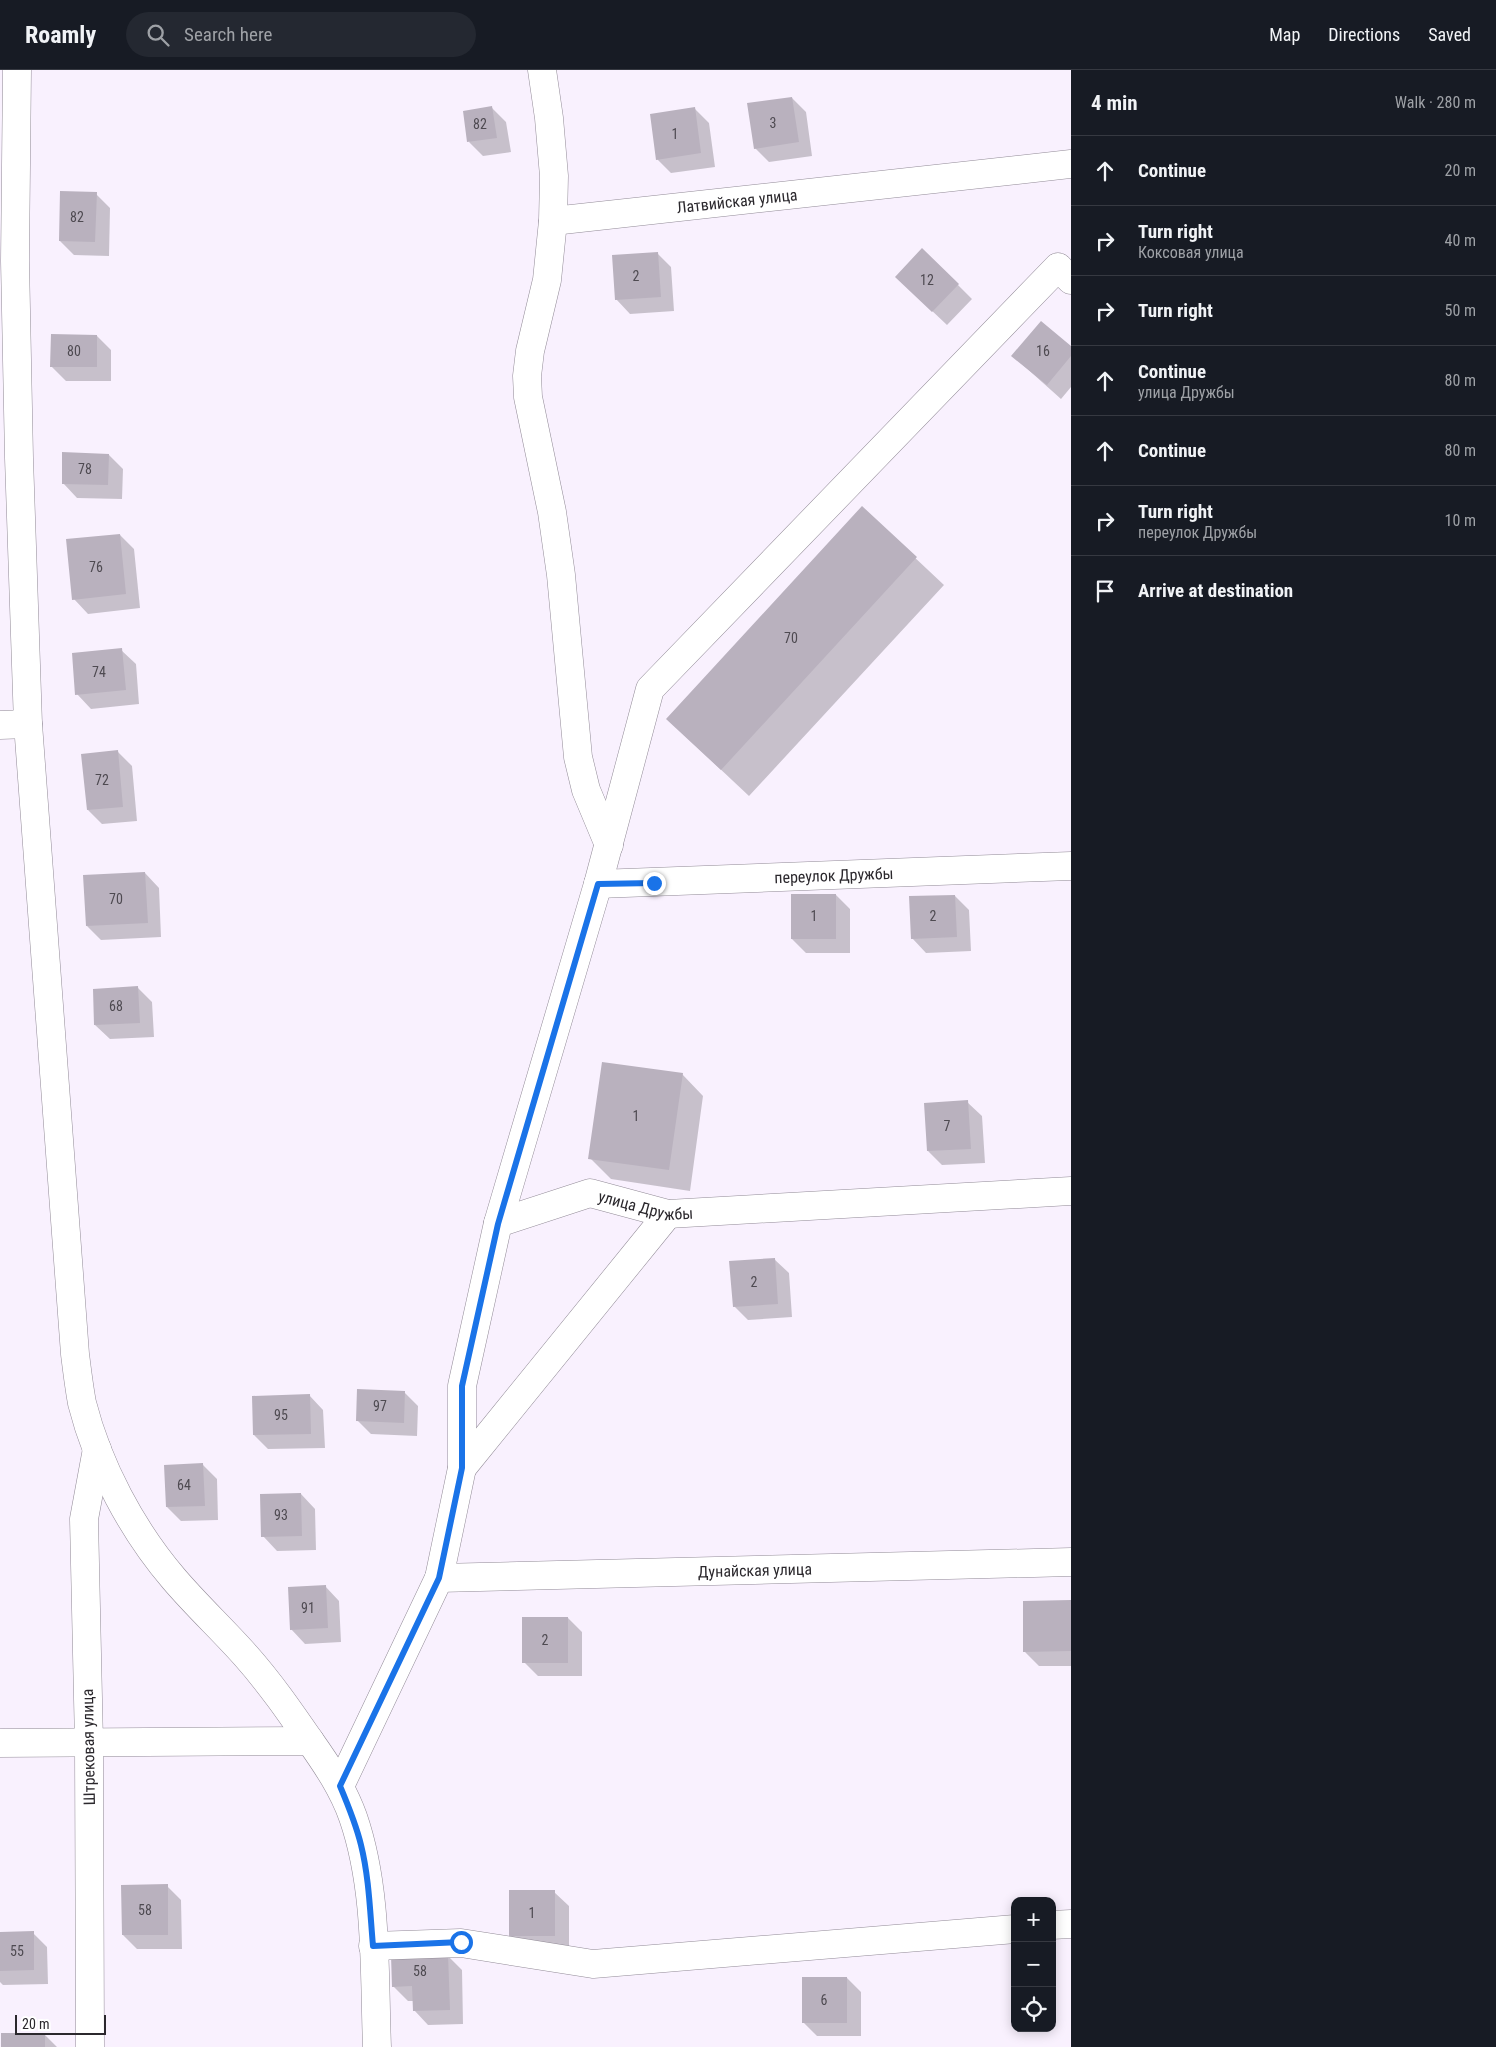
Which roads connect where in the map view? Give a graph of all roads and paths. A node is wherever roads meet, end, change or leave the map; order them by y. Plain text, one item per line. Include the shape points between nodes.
1 (17, 70) edge
2 (542, 70) edge
3 (1071, 164) edge
4 (553, 221) junction
5 (1067, 265) edge
6 (9, 459) edge
7 (28, 724) junction
8 (0, 725) edge
9 (608, 845) junction
10 (1071, 866) edge
11 (598, 884) junction
12 (1071, 1191) edge
13 (668, 1214) junction
14 (498, 1224) junction
15 (98, 1449) junction
16 (462, 1468) junction
17 (1071, 1562) edge
18 (439, 1578) junction
19 (310, 1741) junction
20 (0, 1743) edge
21 (89, 1743) junction
22 (340, 1786) junction
23 (1071, 1924) edge
24 (1056, 1925) edge
25 (1011, 1928) edge
26 (373, 1946) junction
27 (90, 2047) edge
28 (377, 2047) edge

1 - 6 street
2 - 4 street via 554,176
3 - 4 street, Латвийская улица
4 - 9 street via 547,280 530,351 528,397 552,512 561,575 578,757 586,790
5 - 9 street via 650,689
6 - 7 street
7 - 8 street
7 - 15 street via 74,1354 82,1403
9 - 11 street
10 - 11 street, переулок Дружбы
11 - 14 street
12 - 13 street, улица Дружбы
13 - 14 street, улица Дружбы via 590,1193
13 - 16 street
14 - 16 street via 462,1386
15 - 19 street via 123,1504 146,1542 174,1578 247,1657
15 - 21 street, Штрековая улица via 84,1519
16 - 18 street
17 - 18 street, Дунайская улица
18 - 22 street
19 - 21 street
19 - 22 street
20 - 21 street
21 - 27 street, Штрековая улица
22 - 26 street via 362,1846
23 - 24 street
25 - 26 street via 593,1964 461,1942
26 - 28 street

